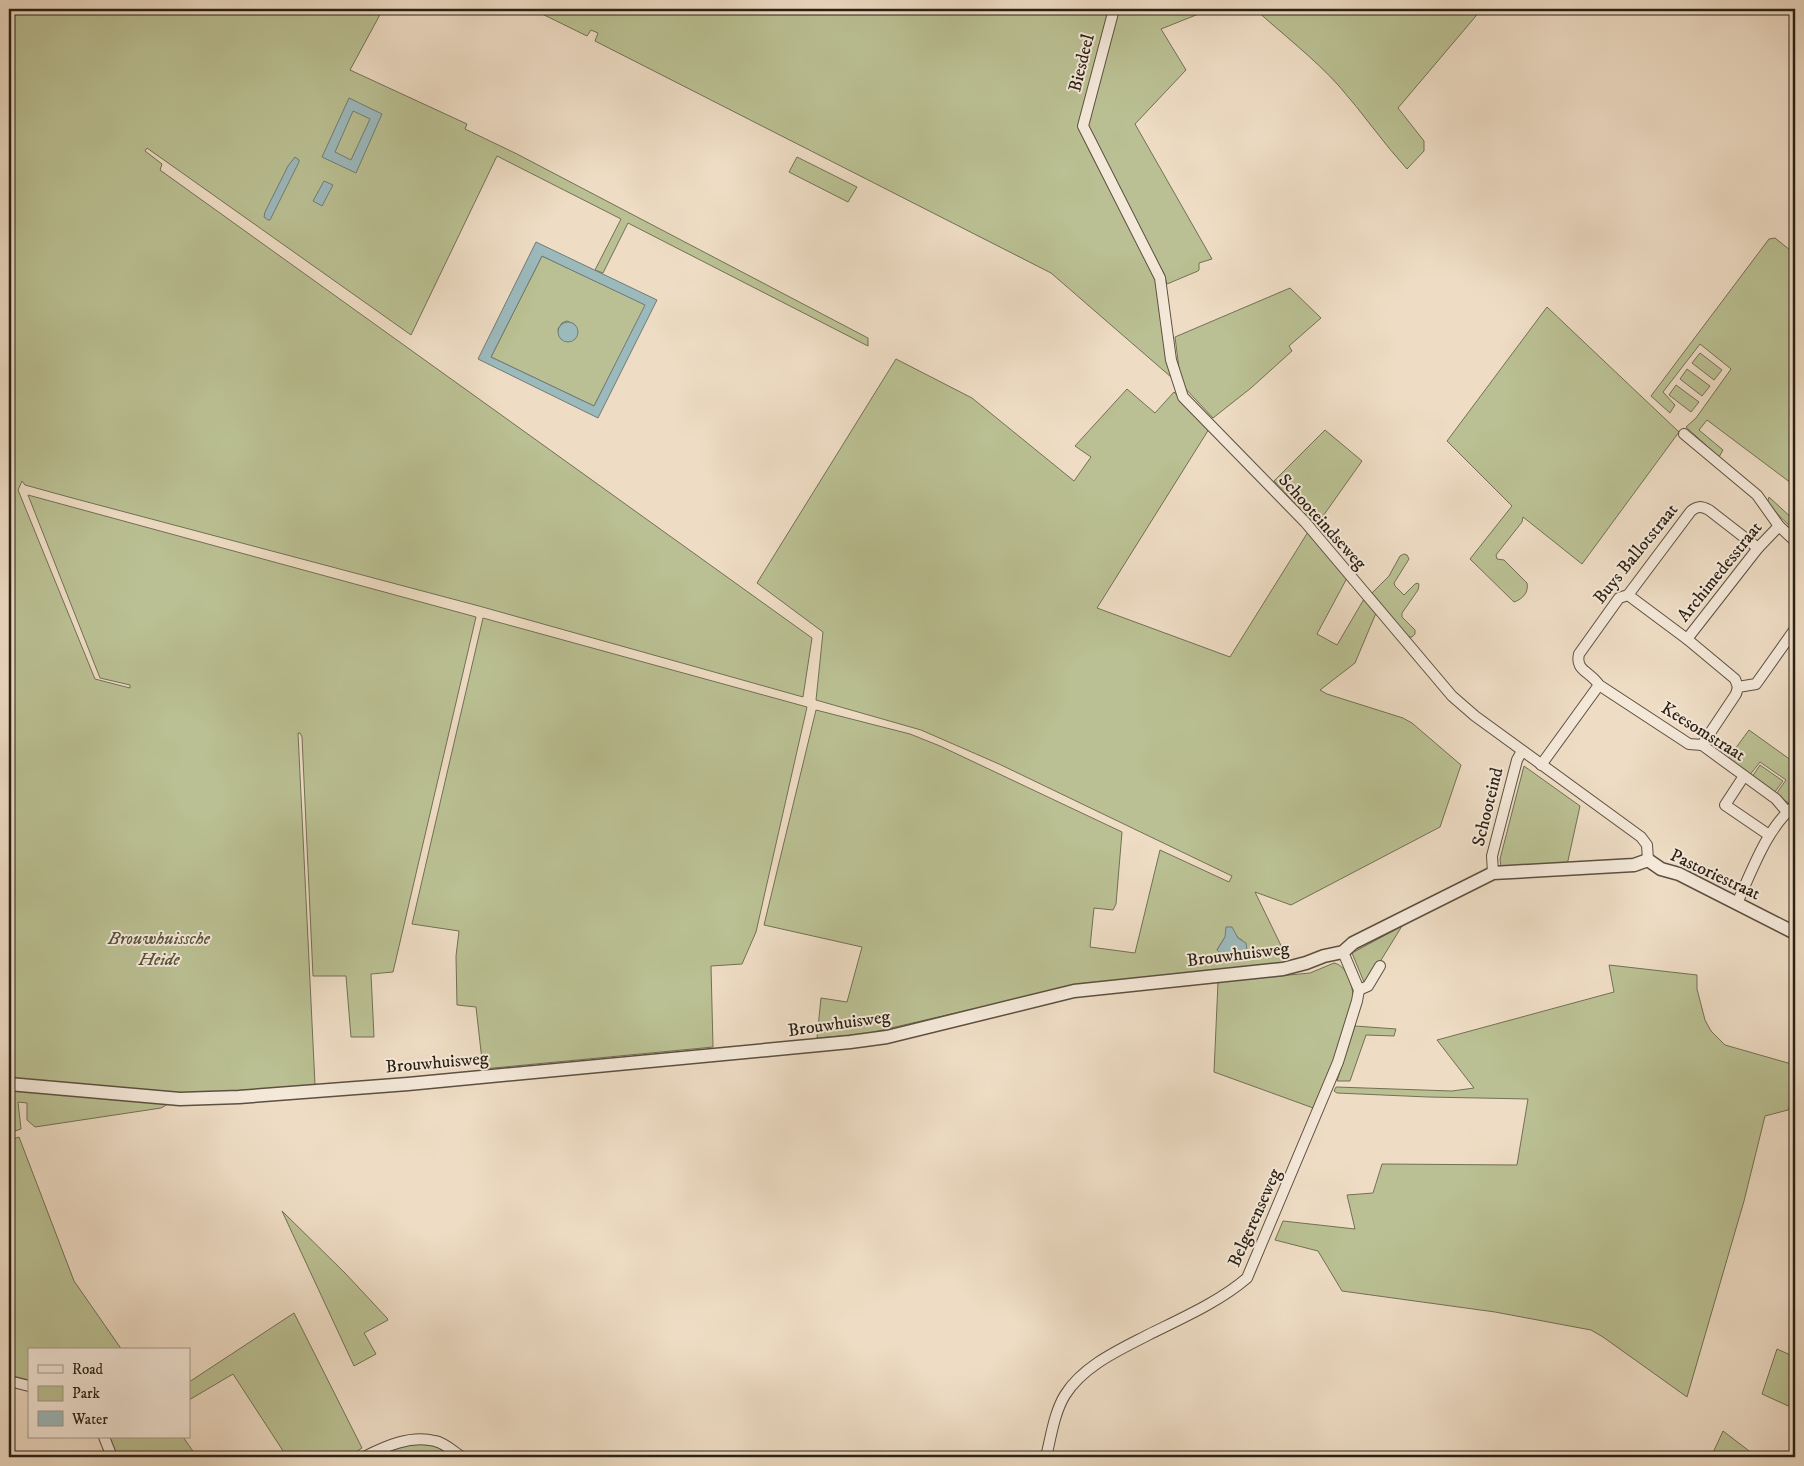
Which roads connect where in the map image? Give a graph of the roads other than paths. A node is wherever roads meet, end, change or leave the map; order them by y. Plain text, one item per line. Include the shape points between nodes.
1 (1114, 9) edge
2 (1083, 126) joint
3 (1684, 434) dead end
4 (1779, 526) junction
5 (1795, 541) edge
6 (1758, 548) junction
7 (1628, 595) junction
8 (1795, 629) edge
9 (1687, 639) junction
10 (1577, 661) joint
11 (1599, 684) junction
12 (1738, 687) junction
13 (1702, 745) junction
14 (1522, 751) junction
15 (1540, 765) junction
16 (1744, 776) junction
17 (1795, 805) edge
18 (1786, 812) junction
19 (1769, 835) junction
20 (1648, 860) junction
21 (1493, 873) junction
22 (1737, 903) junction
23 (1795, 933) edge
24 (1343, 952) junction
25 (1380, 966) dead end
26 (1360, 990) junction
27 (9, 1084) edge
28 (9, 1381) edge
29 (28, 1386) edge
30 (104, 1438) edge
31 (112, 1457) edge
32 (364, 1457) edge
33 (462, 1457) edge
34 (1046, 1457) edge

1 - 2 street, Biesdeel
2 - 14 street, Schooteindseweg via 1160,278 1171,360 1183,398 1305,522 1452,696
3 - 4 street via 1757,495
4 - 5 street
4 - 6 street, Archimedesstraat
6 - 7 street, Buys Ballotstraat via 1709,510 1696,507
6 - 9 street, Archimedesstraat
7 - 9 street
7 - 10 street, Buys Ballotstraat via 1619,598
8 - 12 street via 1756,684
9 - 12 street via 1735,679
10 - 11 street, Keesomstraat
11 - 13 street, Keesomstraat via 1688,744
11 - 15 street
12 - 13 street
13 - 16 street, Keesomstraat
14 - 15 street, Schooteindseweg
14 - 21 street, Schooteind via 1492,856
15 - 20 street, Schooteindseweg via 1641,837 1647,845
16 - 18 street, Keesomstraat via 1776,799
16 - 19 street via 1725,805
17 - 18 street
18 - 19 street
19 - 22 street
20 - 21 street, Brouwhuisweg via 1634,865
20 - 22 street, Pastoriestraat via 1660,869 1679,874
21 - 24 street, Brouwhuisweg via 1362,939
22 - 23 street, Pastoriestraat
24 - 26 street
24 - 27 street, Brouwhuisweg via 1283,968 1074,991 887,1037 819,1046 239,1098 180,1099
25 - 26 street, Belgerenseweg via 1368,986
26 - 34 street, Belgerenseweg via 1338,1062 1247,1278 1235,1288 1122,1348 1086,1371 1065,1396 1058,1411
28 - 29 street
30 - 31 street
32 - 33 street via 381,1448 414,1439 437,1441

